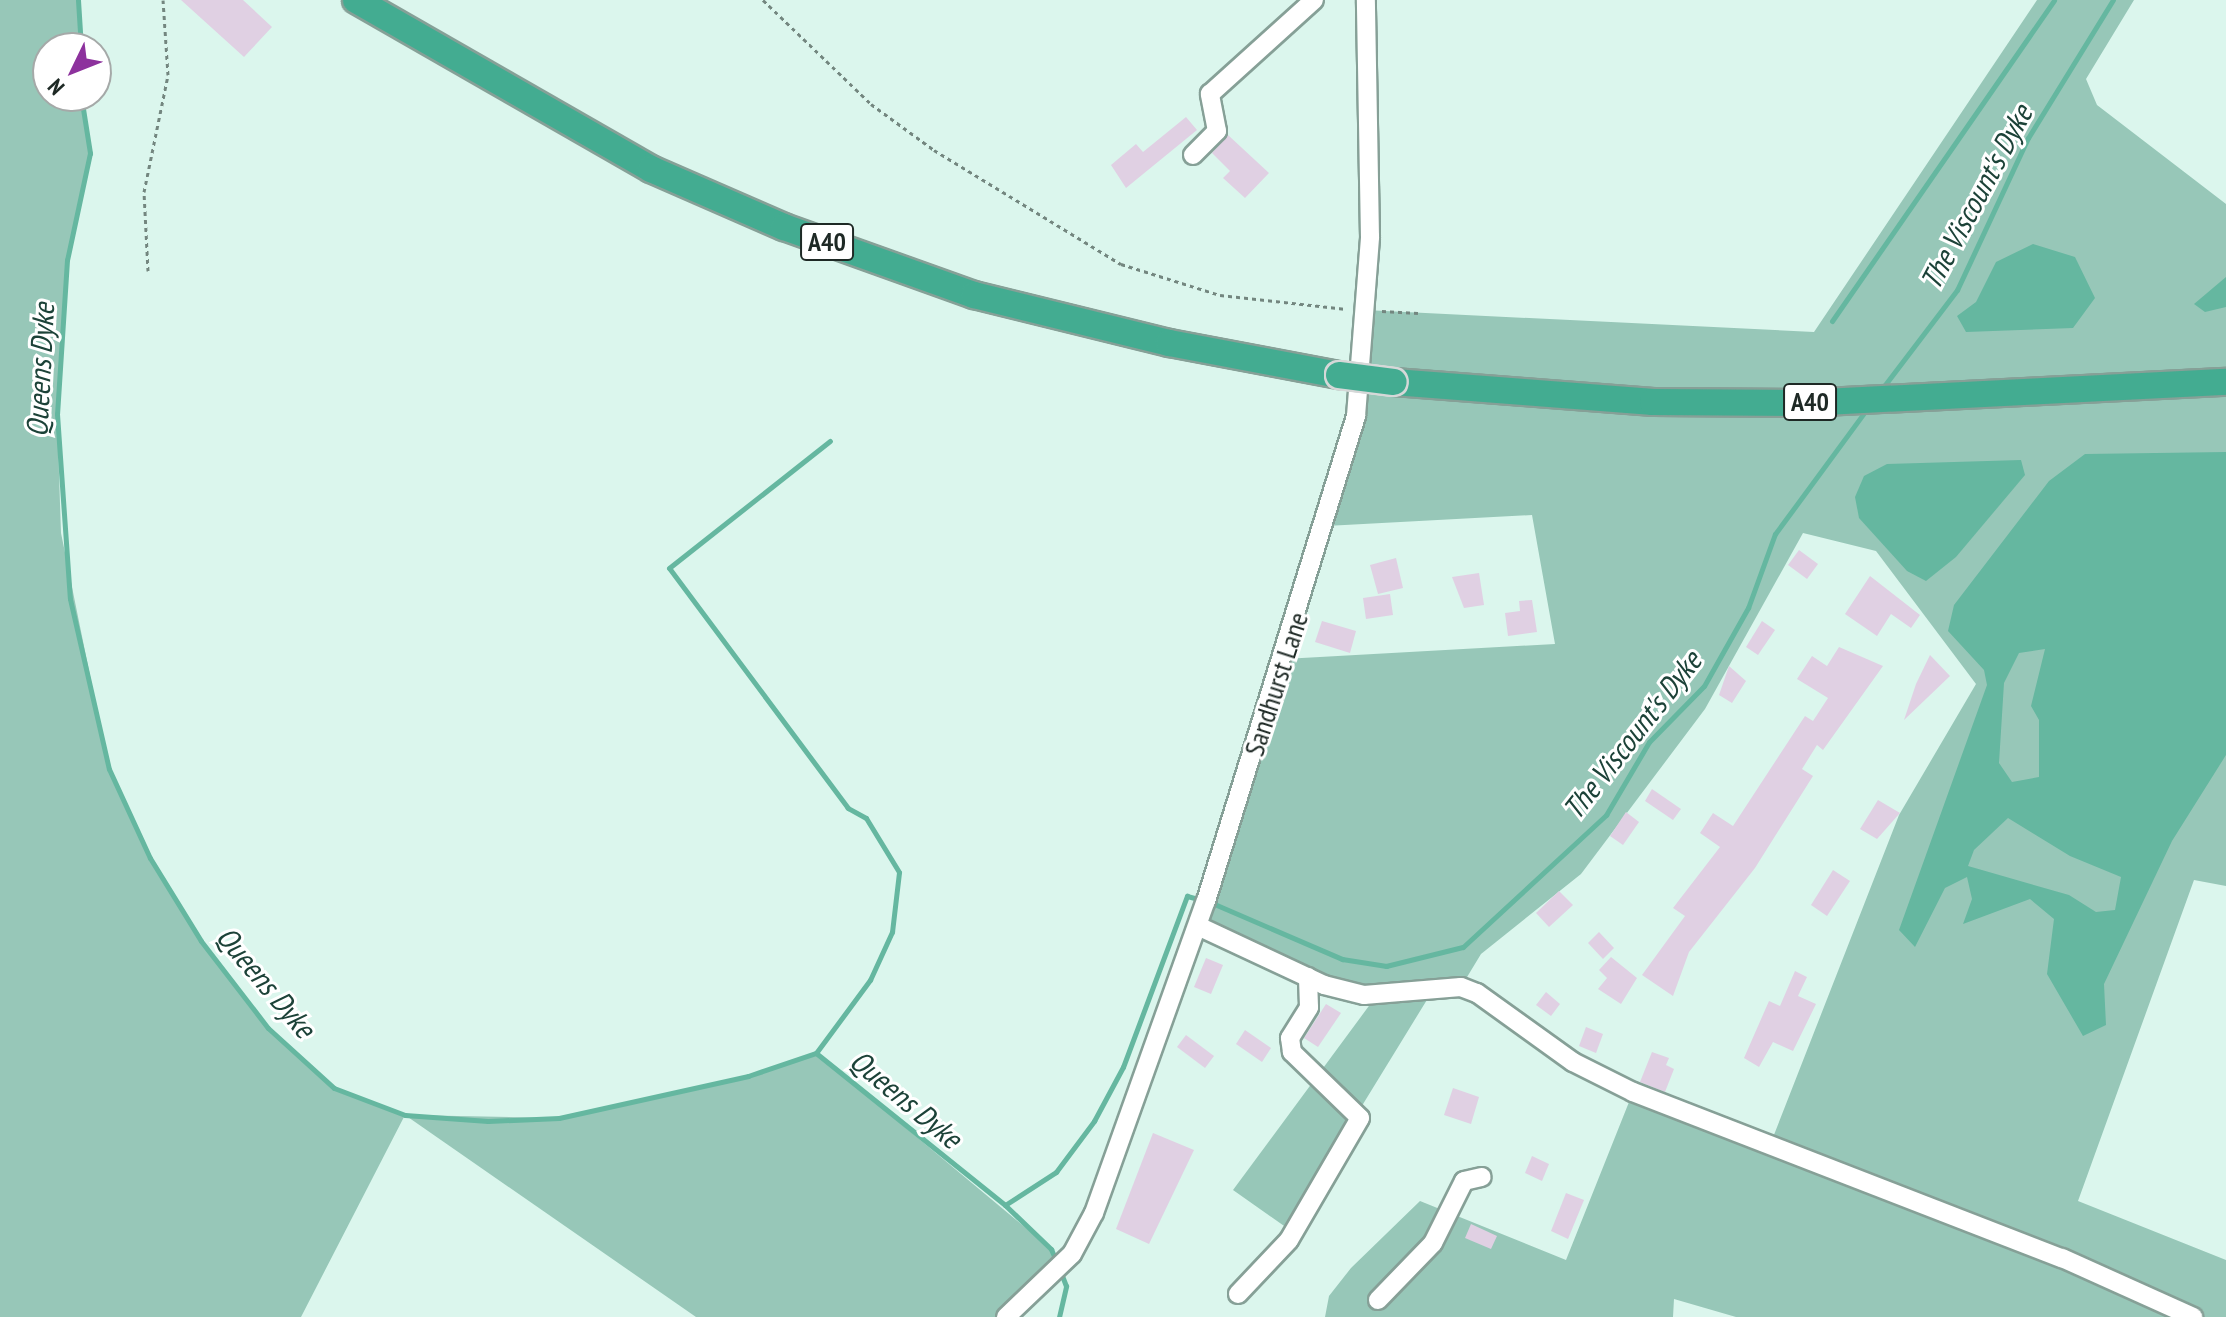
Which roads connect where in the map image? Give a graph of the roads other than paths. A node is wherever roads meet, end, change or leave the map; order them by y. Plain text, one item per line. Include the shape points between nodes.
1 (356, 0) edge
2 (1314, 0) edge
3 (1366, 0) edge
4 (1193, 155) dead end
5 (2226, 382) edge
6 (1198, 926) junction
7 (1308, 977) junction
8 (1482, 1177) dead end
9 (1238, 1294) dead end
10 (1378, 1300) dead end
11 (1006, 1317) edge
12 (2193, 1317) edge

1 - 5 highway, A40, bridge via 651,169 784,227 974,295 1169,343 1394,382 1653,402 1805,403
2 - 4 street via 1217,85 1209,115 1217,131
3 - 6 street, Sandhurst Lane via 1365,310 1356,416
6 - 7 street
6 - 11 street, Sandhurst Lane via 1094,1213 1072,1254
7 - 9 street via 1309,1007 1290,1038 1292,1052 1360,1118 1289,1240
7 - 12 street via 1364,995 1461,987 1477,993 1573,1062 1633,1092 2062,1258
8 - 10 street via 1464,1181 1433,1243

